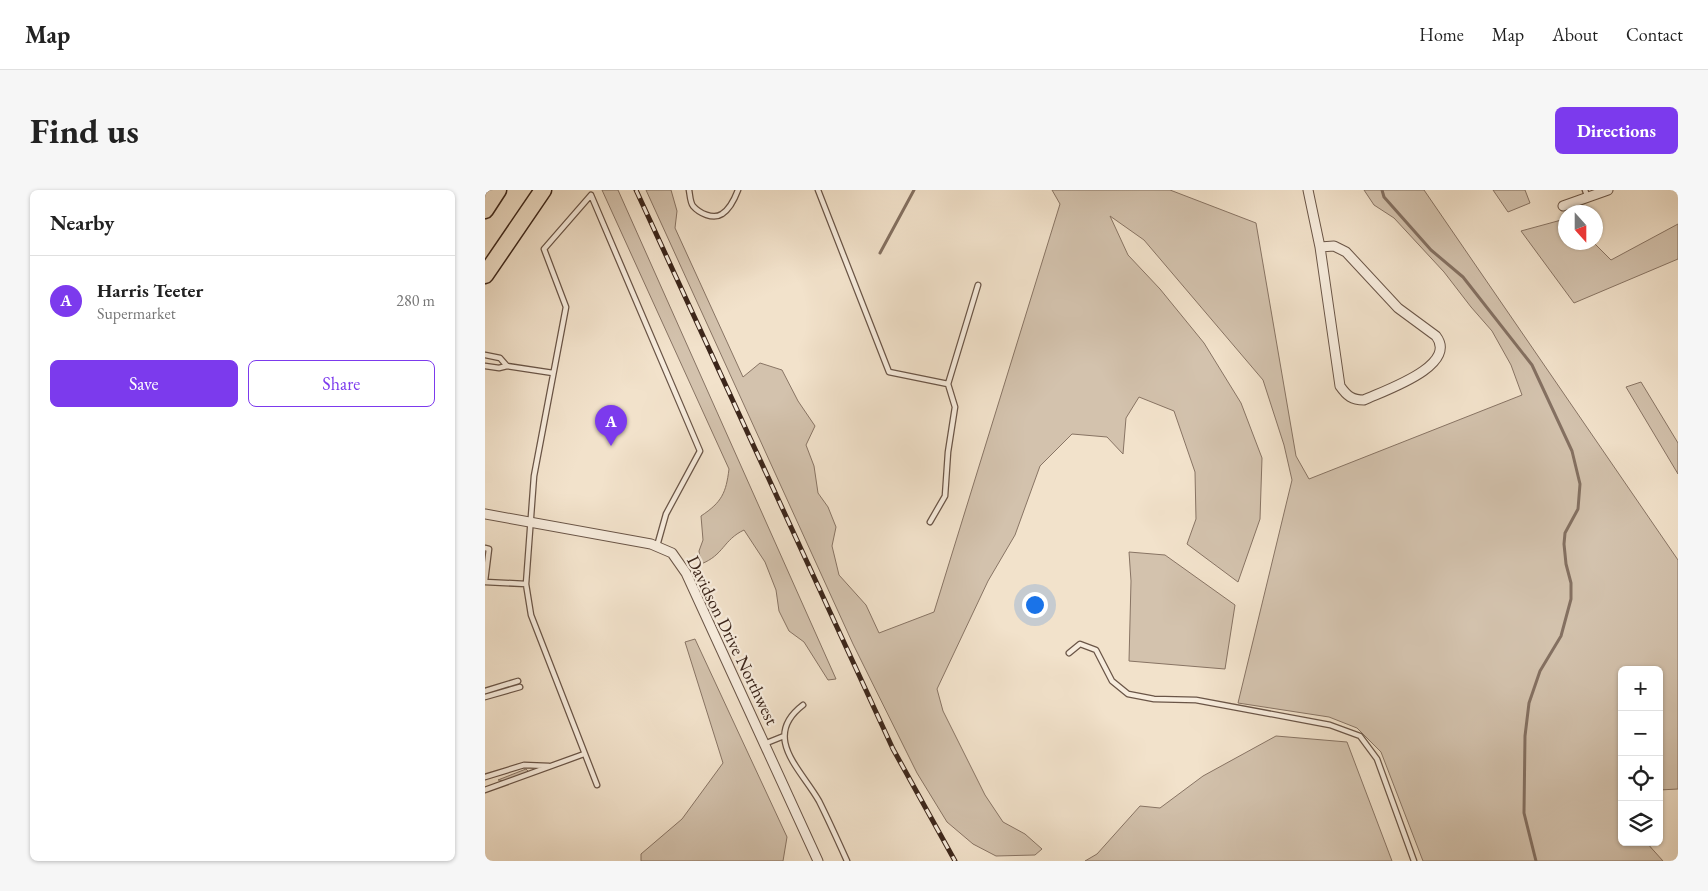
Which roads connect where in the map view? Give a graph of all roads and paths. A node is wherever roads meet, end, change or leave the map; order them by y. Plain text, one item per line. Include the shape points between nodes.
1 (498, 190) edge
2 (543, 190) edge
3 (689, 190) edge
4 (738, 190) edge
5 (818, 190) edge
6 (1308, 190) edge
7 (1608, 190) edge
8 (1587, 194) edge
9 (1565, 205) edge
10 (485, 210) edge
11 (1320, 247) junction
12 (485, 275) edge
13 (978, 285) dead end
14 (485, 355) edge
15 (485, 366) edge
16 (507, 366) junction
17 (553, 373) junction
18 (948, 384) junction
19 (487, 517) edge
20 (532, 522) junction
21 (930, 522) dead end
22 (657, 546) junction
23 (485, 548) edge
24 (485, 582) edge
25 (526, 584) junction
26 (1069, 653) dead end
27 (518, 681) dead end
28 (520, 687) dead end
29 (485, 691) edge
30 (485, 697) edge
31 (803, 705) dead end
32 (784, 736) junction
33 (764, 744) junction
34 (584, 754) junction
35 (551, 766) junction
36 (485, 777) edge
37 (597, 785) dead end
38 (487, 789) edge
39 (818, 861) edge
40 (847, 861) edge
41 (1414, 861) edge

1 - 10 highway
2 - 12 highway
3 - 4 lane via 691,204 701,213 711,216 722,214
5 - 18 lane via 889,372
6 - 11 street
7 - 8 street
8 - 9 street
11 - 11 street via 1340,386 1346,395 1364,400 1426,370 1436,361 1440,350 1436,336 1398,308 1346,252 1334,246
13 - 18 lane
14 - 16 lane via 500,358
15 - 16 lane
16 - 17 lane
17 - 20 lane via 534,476
17 - 22 lane via 566,307 544,250 591,195 700,451 666,514
18 - 21 lane via 955,407 947,452 945,496
19 - 20 street, Davidson Drive Northwest
20 - 22 street, Davidson Drive Northwest
20 - 25 lane
22 - 33 street, Davidson Drive Northwest via 672,553 686,573
23 - 24 lane via 489,549
24 - 25 lane
25 - 34 lane via 531,615
26 - 41 lane via 1080,644 1096,650 1112,680 1128,694 1154,699 1195,700 1330,725 1359,736 1377,759
27 - 29 lane
28 - 30 lane
31 - 32 lane via 793,713
32 - 33 lane
32 - 40 lane via 791,760 819,801
33 - 39 street, Davidson Drive Northwest
34 - 35 lane
34 - 37 lane
35 - 36 lane via 524,765
35 - 38 lane
36 - 38 lane

